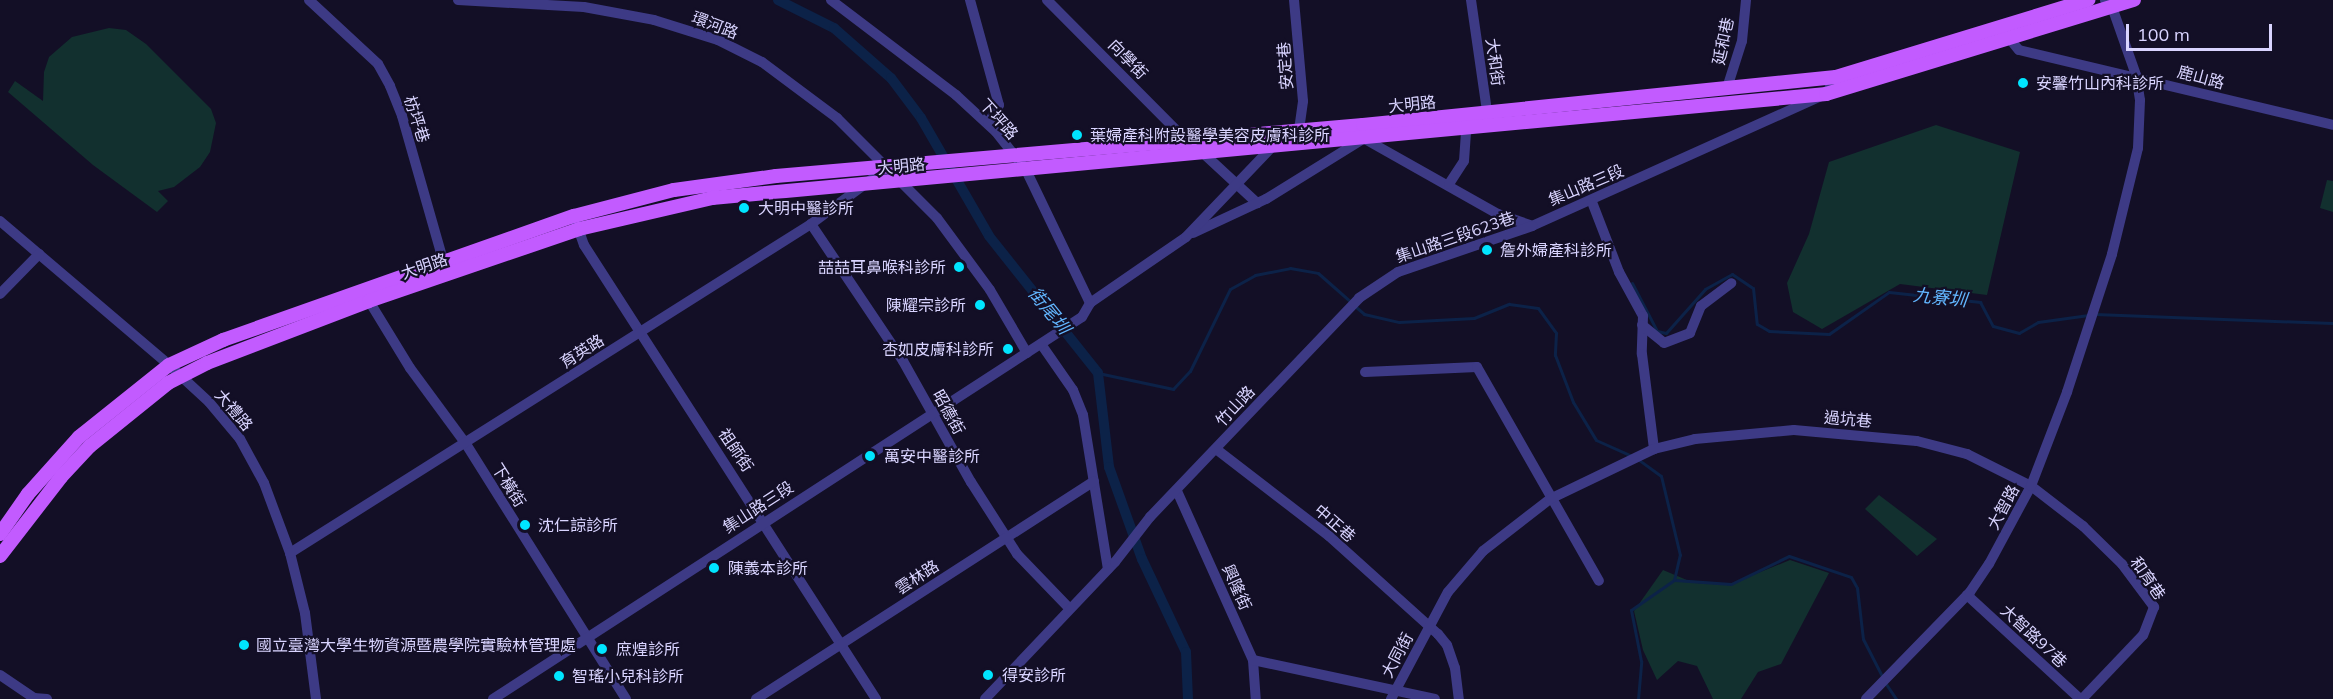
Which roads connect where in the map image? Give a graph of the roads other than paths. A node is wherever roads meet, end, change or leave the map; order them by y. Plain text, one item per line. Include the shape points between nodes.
1 (309, 0) edge
2 (458, 0) edge
3 (831, 0) edge
4 (970, 0) edge
5 (1047, 0) edge
6 (1294, 0) edge
7 (1471, 0) edge
8 (1746, 0) edge
9 (2088, 0) edge
10 (2134, 0) edge
11 (2108, 3) edge
12 (2006, 34) junction
13 (2136, 75) junction
14 (1836, 77) junction
15 (1727, 88) junction
16 (1826, 94) junction
17 (1487, 112) junction
18 (988, 123) junction
19 (2333, 125) edge
20 (1491, 127) junction
21 (1466, 129) junction
22 (1299, 130) junction
23 (1363, 132) junction
24 (1186, 140) junction
25 (1271, 146) junction
26 (1203, 153) junction
27 (1012, 156) junction
28 (886, 168) junction
29 (1026, 170) junction
30 (902, 183) junction
31 (1239, 184) junction
32 (1449, 184) junction
33 (867, 186) junction
34 (1592, 202) junction
35 (1257, 203) junction
36 (574, 216) junction
37 (0, 221) edge
38 (811, 224) junction
39 (1532, 226) junction
40 (579, 230) junction
41 (1186, 237) junction
42 (39, 254) junction
43 (442, 262) junction
44 (449, 274) junction
45 (1731, 283) dead end
46 (0, 294) edge
47 (366, 296) junction
48 (1090, 303) junction
49 (1341, 314) joint
50 (1642, 325) junction
51 (641, 332) junction
52 (1041, 344) junction
53 (1027, 353) junction
54 (169, 365) junction
55 (1365, 372) dead end
56 (180, 377) junction
57 (933, 413) junction
58 (466, 444) junction
59 (1216, 449) junction
60 (1649, 451) junction
61 (1094, 481) junction
62 (2031, 486) junction
63 (1177, 491) junction
64 (1550, 499) junction
65 (765, 522) junction
66 (0, 534) edge
67 (1006, 536) junction
68 (290, 553) junction
69 (0, 556) edge
70 (1108, 569) junction
71 (1599, 581) dead end
72 (1967, 595) junction
73 (1069, 608) junction
74 (1429, 626) junction
75 (586, 637) junction
76 (840, 645) junction
77 (1253, 660) junction
78 (0, 675) edge
79 (1393, 695) edge
80 (35, 698) edge
81 (47, 699) edge
82 (316, 699) edge
83 (493, 699) edge
84 (626, 699) edge
85 (756, 699) edge
86 (876, 699) edge
87 (985, 699) edge
88 (1256, 699) edge
89 (1435, 699) edge
90 (1459, 699) edge
91 (1866, 699) edge
92 (2081, 699) edge

1 - 43 street, 枋坪巷 via 378,64 390,86 402,116
2 - 28 street, 環河路 via 584,7 654,20 718,40 762,62 799,88 864,142
3 - 18 street, 下坪路 via 862,20
4 - 18 street via 999,105
5 - 24 street, 向學街
6 - 22 street, 安定巷 via 1303,101
7 - 17 street, 大和街
8 - 15 street, 延和巷 via 1742,41
9 - 12 main road, 集山路三段
10 - 11 main road, 集山路三段
11 - 12 main road, 集山路三段
11 - 13 street, 大智路
12 - 13 street, 鹿山路 via 2019,50
12 - 14 main road, 集山路三段
12 - 16 main road, 集山路三段
13 - 19 street, 鹿山路
13 - 62 street, 大智路 via 2140,100 2136,159 2117,237
14 - 15 main road, 大明路
14 - 16 street
15 - 17 main road, 大明路
16 - 20 main road, 大明路
16 - 34 street, 集山路三段
17 - 20 street, 大和街
17 - 23 main road, 大明路
18 - 27 street, 下坪路
20 - 21 main road, 大明路
21 - 23 main road, 大明路
21 - 32 street via 1464,161
22 - 23 main road, 大明路
22 - 24 main road, 大明路
22 - 25 street
23 - 25 main road, 大明路
23 - 32 street
23 - 35 street
24 - 27 main road, 大明路
25 - 26 main road, 大明路
25 - 31 street
26 - 29 main road, 大明路
26 - 31 street
27 - 28 main road, 大明路
27 - 29 street, 下坪路
28 - 30 street, 環河路
28 - 33 street, 育英路
28 - 36 main road, 大明路 via 709,183
29 - 30 main road, 大明路
29 - 48 street, 下坪路
30 - 33 main road, 大明路
30 - 53 street, 環河路 via 968,257
31 - 35 street
31 - 41 street
32 - 39 street via 1498,214
33 - 38 street, 育英路
33 - 40 main road, 大明路 via 712,198
34 - 39 street, 集山路三段
34 - 50 street via 1619,272 1643,316
35 - 41 street
36 - 40 street, 祖師街
36 - 43 main road, 大明路
37 - 42 street, 大禮路
38 - 51 street, 育英路
38 - 57 street, 昭德街
39 - 49 street, 集山路三段623巷 via 1398,272
40 - 44 main road, 大明路
40 - 51 street, 祖師街 via 584,245
41 - 48 street
42 - 46 street
42 - 54 street, 大禮路
43 - 44 street, 枋坪巷
43 - 47 main road, 大明路
44 - 47 main road, 大明路
45 - 50 street via 1701,306 1690,333 1664,343
47 - 54 main road, 大明路 via 223,340
47 - 56 main road, 大明路
47 - 58 street, 下橫街 via 410,368
48 - 52 street, 集山路三段 via 1082,317
49 - 59 street, 竹山路
50 - 60 street
51 - 58 street, 育英路
51 - 65 street, 祖師街
52 - 53 street, 集山路三段
52 - 61 street via 1073,390 1083,415
53 - 57 street, 集山路三段
54 - 56 street, 大禮路
54 - 66 main road, 大明路 via 79,437 28,494
55 - 64 street via 1477,367
56 - 68 street, 大禮路 via 209,402 240,439 264,483
56 - 69 main road, 大明路 via 90,446
57 - 65 street, 集山路三段
57 - 67 street, 昭德街
58 - 68 street, 育英路
58 - 75 street, 下橫街
59 - 63 street, 竹山路
59 - 74 street, 中正巷 via 1329,536
60 - 62 street, 過坑巷 via 1757,430 1844,432 1917,441 1966,454
60 - 64 street, 過坑巷
61 - 67 street, 雲林路
61 - 70 street
62 - 72 street, 大智路 via 1989,564
62 - 92 street, 和育巷 via 2063,508 2116,559 2154,607 2143,635
63 - 70 street, 竹山路
63 - 77 street, 興隆街
64 - 71 street
64 - 74 street via 1483,551 1448,592
65 - 75 street, 集山路三段
65 - 76 street, 祖師街 via 799,584
67 - 73 street, 昭德街 via 1017,554
67 - 76 street, 雲林路
68 - 82 street, 大禮路 via 305,612
70 - 73 street
72 - 91 street, 大智路
72 - 92 street, 大智路97巷
73 - 87 street
74 - 79 street, 大同街
74 - 90 street, 中正巷 via 1447,645
75 - 83 street, 集山路三段
75 - 84 street, 下橫街
76 - 85 street, 雲林路
76 - 86 street, 祖師街
77 - 79 street
77 - 88 street, 興隆街
78 - 80 street
79 - 89 street
80 - 81 street

